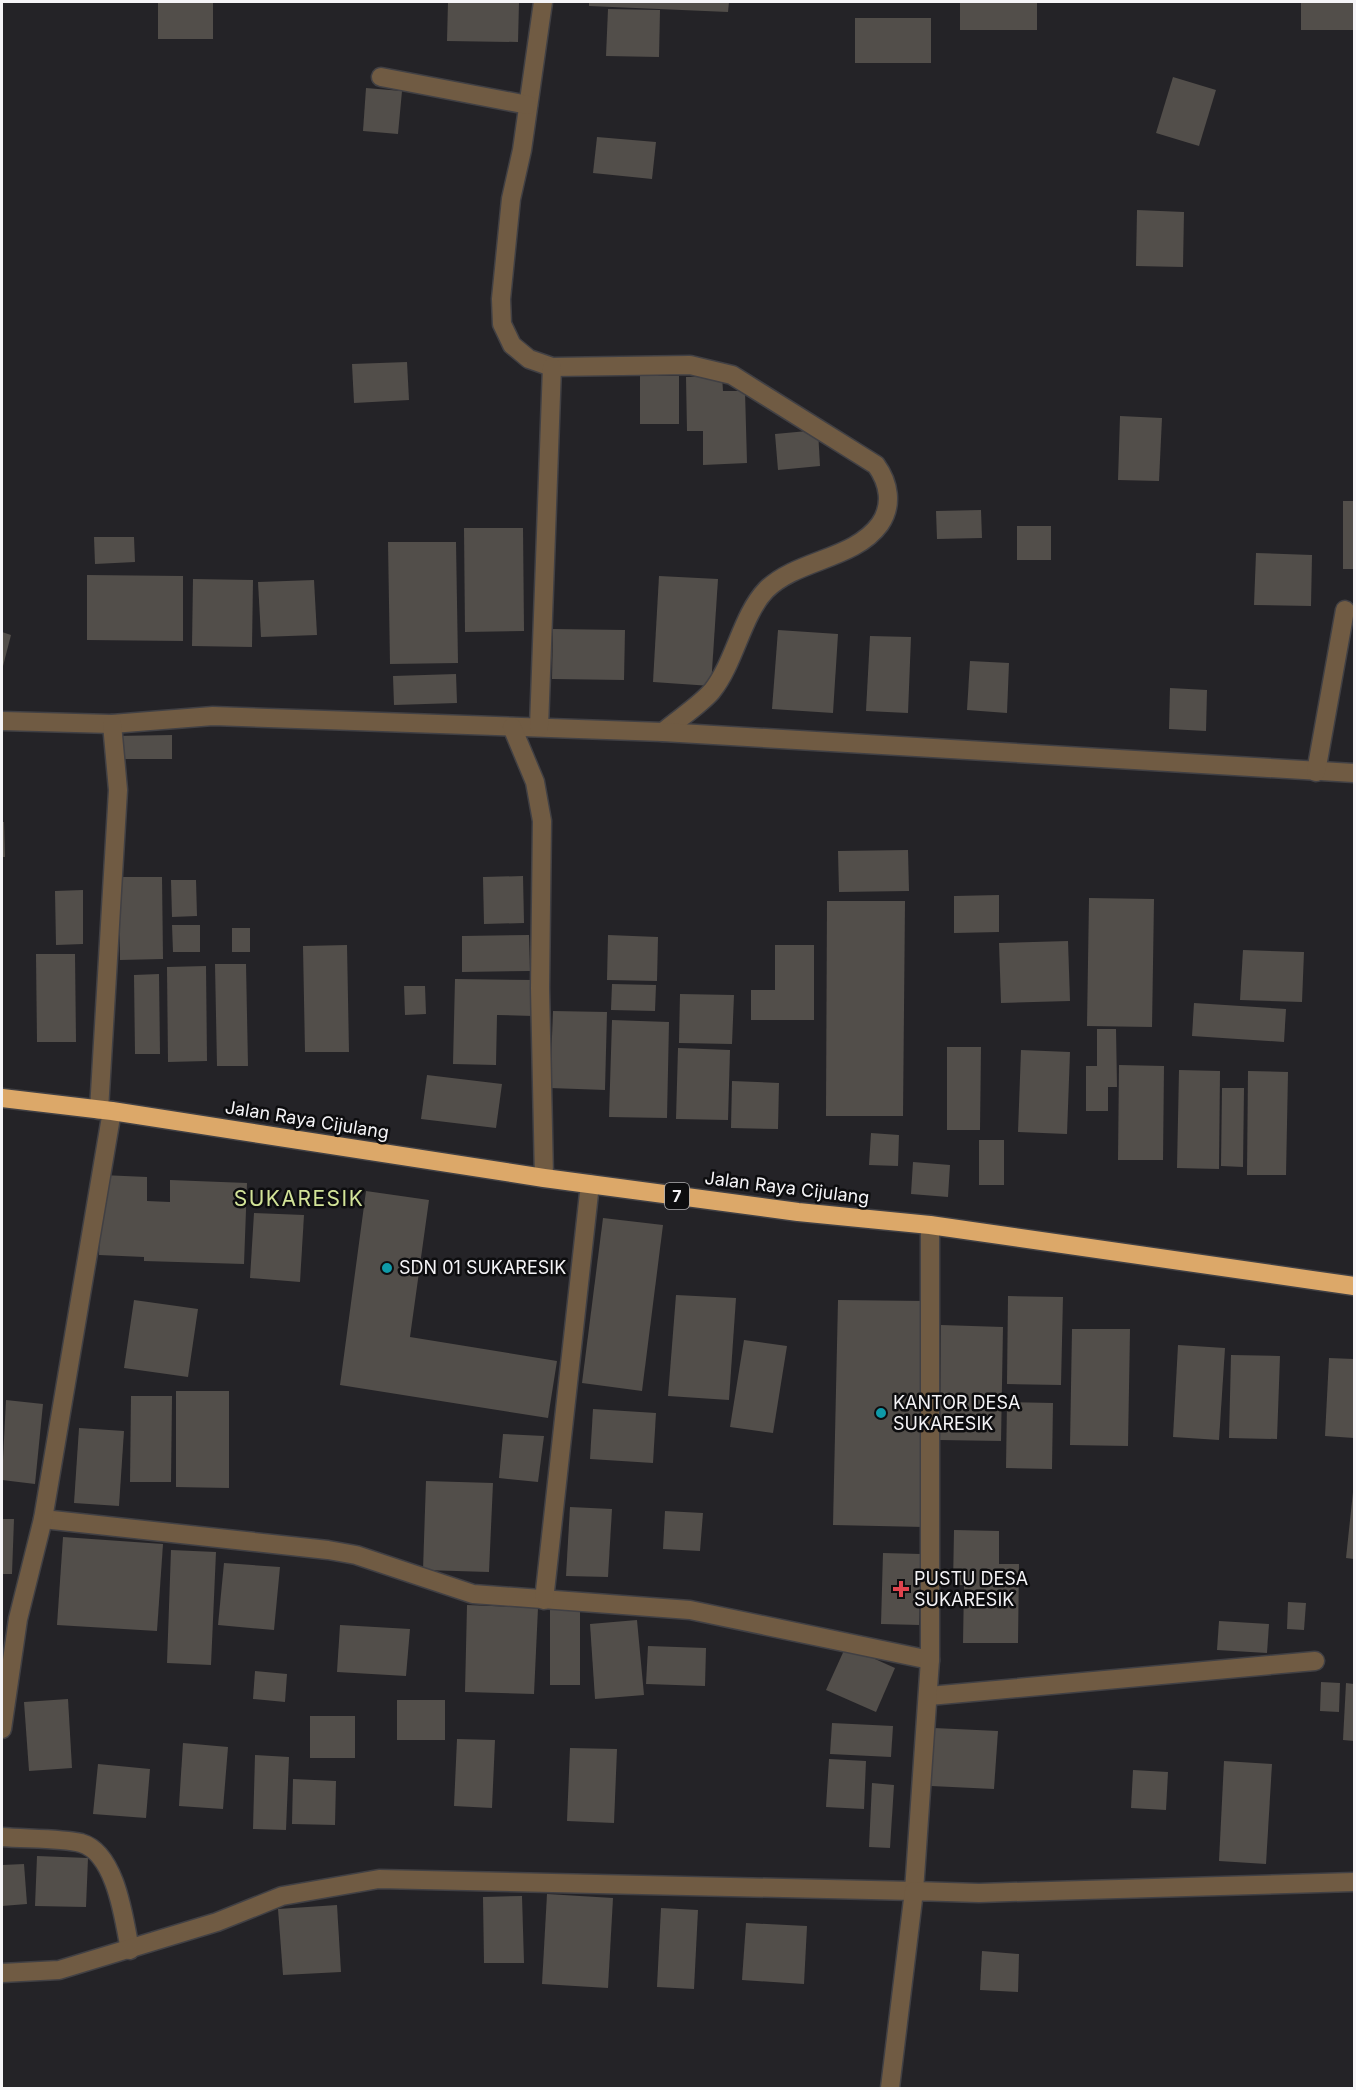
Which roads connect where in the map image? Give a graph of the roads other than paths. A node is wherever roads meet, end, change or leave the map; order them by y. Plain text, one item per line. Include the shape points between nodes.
1 (543, 2) edge
2 (381, 77) dead end
3 (528, 105) junction
4 (552, 367) junction
5 (1345, 610) dead end
6 (2, 721) edge
7 (112, 724) junction
8 (512, 727) junction
9 (539, 727) junction
10 (663, 732) junction
11 (1316, 772) junction
12 (1354, 774) edge
13 (2, 1098) edge
14 (106, 1110) junction
15 (544, 1178) junction
16 (590, 1184) junction
17 (930, 1225) junction
18 (1354, 1286) edge
19 (43, 1520) junction
20 (544, 1600) junction
21 (10, 1618) edge
22 (930, 1660) junction
23 (1314, 1661) dead end
24 (929, 1696) junction
25 (2, 1729) edge
26 (2, 1837) edge
27 (1354, 1882) edge
28 (914, 1891) junction
29 (130, 1950) junction
30 (2, 1974) edge
31 (890, 2088) edge

1 - 3 street
2 - 3 street
3 - 4 street via 511,199 502,324 512,345 529,359
4 - 9 street
4 - 10 street via 690,365 732,375 876,465 886,479 889,500 881,522 870,536 785,576 766,591 711,691
5 - 11 street
6 - 7 street
7 - 8 street via 213,716
7 - 14 street via 118,790
8 - 9 street
8 - 15 street via 535,782 542,821
9 - 10 street
10 - 11 street
11 - 12 street
13 - 14 highway, Jalan Raya Cijulang / 7
14 - 15 highway, Jalan Raya Cijulang / 7
14 - 19 street
15 - 16 highway, Jalan Raya Cijulang / 7
16 - 17 highway, Jalan Raya Cijulang / 7
16 - 20 street
17 - 18 highway, Jalan Raya Cijulang / 7
17 - 22 street
19 - 20 street via 328,1550 356,1555 472,1594
19 - 21 street
20 - 22 street via 690,1610
21 - 25 street
22 - 24 street
23 - 24 street
24 - 28 street
26 - 29 street via 82,1843 98,1852 112,1877
27 - 28 street via 978,1893
28 - 29 street via 379,1879 282,1896
28 - 31 street
29 - 30 street via 59,1970

